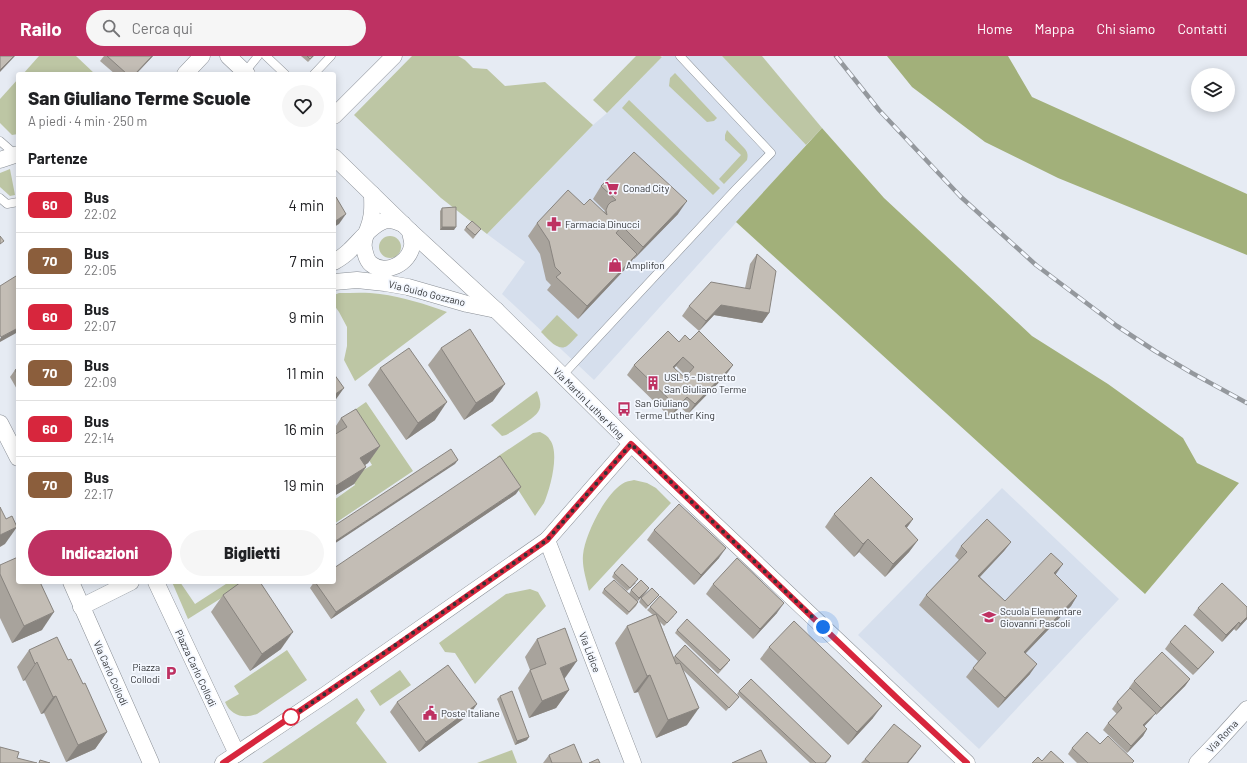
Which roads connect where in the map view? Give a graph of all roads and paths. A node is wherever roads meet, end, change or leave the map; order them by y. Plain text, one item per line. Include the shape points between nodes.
1 (202, 56) edge
2 (228, 56) edge
3 (258, 56) edge
4 (266, 56) edge
5 (331, 56) edge
6 (394, 56) edge
7 (680, 56) edge
8 (186, 72) edge
9 (245, 72) edge
10 (247, 72) edge
11 (283, 72) edge
12 (316, 72) edge
13 (336, 114) edge
14 (0, 141) edge
15 (16, 154) edge
16 (16, 155) edge
17 (336, 159) edge
18 (0, 160) edge
19 (372, 194) junction
20 (0, 198) edge
21 (16, 202) edge
22 (406, 228) junction
23 (367, 234) junction
24 (336, 261) edge
25 (381, 268) junction
26 (356, 280) junction
27 (336, 282) edge
28 (497, 311) junction
29 (562, 376) junction
30 (0, 423) edge
31 (631, 444) junction
32 (16, 449) edge
33 (547, 540) junction
34 (72, 584) edge
35 (127, 584) edge
36 (157, 584) edge
37 (81, 607) junction
38 (1247, 709) edge
39 (237, 754) junction
40 (152, 763) edge
41 (223, 763) edge
42 (633, 763) edge
43 (968, 763) edge
44 (1197, 763) edge

1 - 8 street
2 - 9 street
3 - 10 lane
4 - 11 lane
5 - 12 lane
6 - 13 street
7 - 29 lane via 771,153
14 - 15 lane
16 - 18 street
17 - 19 street, Via Martin Luther King
19 - 22 street, Via Martin Luther King
19 - 23 street, Via Guido Gozzano
20 - 21 lane via 7,204
22 - 23 street via 395,221 387,220 374,226
22 - 25 street, Via Guido Gozzano via 412,246 406,258 394,268
22 - 28 street, Via Martin Luther King
23 - 24 street
23 - 25 street, Via Guido Gozzano via 364,245 367,259 370,264
25 - 26 street, Via Guido Gozzano
26 - 27 street, Via Guido Gozzano
26 - 28 street, Via Guido Gozzano via 408,287
28 - 29 street, Via Martin Luther King
29 - 31 street, Via Martin Luther King
30 - 32 street
31 - 33 street
31 - 43 street, Via Martin Luther King
33 - 39 street
33 - 42 street, Via Lidice
34 - 37 street, Via Carlo Collodi
35 - 37 street
36 - 39 street, Piazza Carlo Collodi
37 - 40 street, Via Carlo Collodi
38 - 44 street, Via Roma
39 - 41 street

